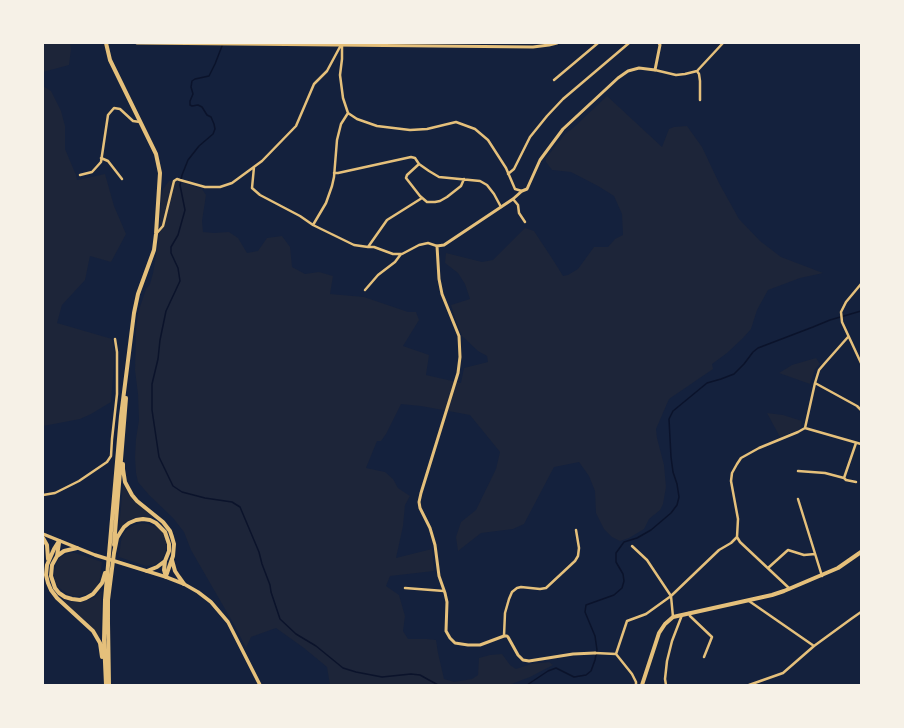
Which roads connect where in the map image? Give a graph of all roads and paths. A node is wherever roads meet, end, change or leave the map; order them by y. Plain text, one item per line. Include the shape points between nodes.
1 (106, 43) edge
2 (137, 43) edge
3 (557, 43) edge
4 (598, 43) edge
5 (629, 43) edge
6 (659, 43) edge
7 (723, 43) edge
8 (342, 44) edge
9 (655, 70) junction
10 (696, 71) junction
11 (554, 80) dead end
12 (700, 100) dead end
13 (348, 113) junction
14 (141, 122) junction
15 (101, 158) junction
16 (419, 164) junction
17 (254, 166) junction
18 (334, 173) junction
19 (80, 174) dead end
20 (508, 174) junction
21 (122, 179) dead end
22 (464, 179) junction
23 (522, 191) junction
24 (422, 198) junction
25 (513, 199) junction
26 (501, 207) junction
27 (525, 222) dead end
28 (313, 225) junction
29 (156, 234) junction
30 (437, 246) junction
31 (368, 247) junction
32 (402, 254) junction
33 (861, 284) edge
34 (365, 290) dead end
35 (848, 337) junction
36 (115, 339) dead end
37 (129, 362) junction
38 (861, 363) edge
39 (815, 383) junction
40 (861, 410) edge
41 (805, 428) junction
42 (124, 433) junction
43 (856, 443) junction
44 (861, 444) edge
45 (798, 470) dead end
46 (844, 478) junction
47 (856, 482) dead end
48 (43, 496) edge
49 (798, 499) dead end
50 (576, 530) dead end
51 (43, 534) edge
52 (737, 537) junction
53 (43, 538) edge
54 (59, 541) junction
55 (110, 541) junction
56 (632, 546) dead end
57 (77, 548) junction
58 (861, 552) edge
59 (114, 553) junction
60 (815, 554) junction
61 (57, 556) junction
62 (172, 560) junction
63 (165, 561) junction
64 (48, 562) junction
65 (768, 568) junction
66 (147, 571) junction
67 (822, 576) junction
68 (166, 577) junction
69 (184, 584) junction
70 (405, 588) dead end
71 (790, 589) junction
72 (444, 591) junction
73 (671, 596) junction
74 (748, 600) junction
75 (861, 612) edge
76 (689, 613) junction
77 (682, 614) junction
78 (673, 617) junction
79 (504, 636) junction
80 (814, 646) junction
81 (597, 653) joint
82 (616, 654) junction
83 (704, 657) dead end
84 (106, 685) edge
85 (110, 685) edge
86 (260, 685) edge
87 (636, 685) edge
88 (642, 685) edge
89 (666, 685) edge
90 (749, 685) edge

1 - 14 main road via 110,60
2 - 8 street
3 - 8 street via 533,47
4 - 11 street
5 - 20 street via 563,99 530,137 514,169
6 - 9 street
7 - 10 street
8 - 13 street via 340,75
8 - 17 street via 327,71 314,84 296,126
9 - 10 street via 676,75
9 - 23 street via 633,69 618,78 562,129 540,160 527,189
10 - 12 street via 700,81
13 - 18 street via 341,124 337,140
13 - 20 street via 377,126 410,130 456,122 475,129 488,140
14 - 15 street via 132,121 120,109 114,108 108,115
14 - 29 main road via 156,154 160,173
15 - 19 street via 92,172
15 - 21 street via 108,161
16 - 18 street via 411,157
16 - 22 street via 439,177
16 - 24 street via 406,178
17 - 28 street via 252,188
17 - 29 street via 232,183 220,187 205,187 177,179 174,181 163,226
18 - 28 street via 326,203
20 - 23 street via 516,189
22 - 24 street via 461,186 447,198 434,202 426,202
22 - 26 street via 480,180 487,185
23 - 25 street
24 - 31 street via 387,220
25 - 26 street
25 - 27 street
26 - 30 street via 444,245
28 - 31 street via 354,245
29 - 37 main road via 154,250 138,294
30 - 32 street via 428,243 419,245
30 - 72 street via 442,294 459,336 460,357 458,373 419,502 435,545 439,576
31 - 32 street
32 - 34 street
33 - 35 street via 841,312
35 - 38 street
35 - 39 street via 819,370
36 - 48 street via 117,394 111,456 107,462 79,481
37 - 42 main road
37 - 55 main road via 121,416
39 - 40 street
39 - 41 street
41 - 43 street
41 - 52 street via 759,448 741,458 737,464 731,481 738,519
42 - 59 main road
42 - 62 main road via 125,482 137,501 170,531 174,544
43 - 44 street
43 - 46 street
45 - 46 street
46 - 47 street
49 - 60 street
50 - 79 street via 579,548 575,561 546,588 521,587 512,592 505,613
51 - 54 main road
52 - 65 street
52 - 73 street via 719,550
53 - 64 main road via 47,544
54 - 57 main road
54 - 61 main road
54 - 64 main road
55 - 61 main road via 102,583 94,594 80,600 65,597 55,588 51,571
55 - 84 main road via 105,600
56 - 73 street via 647,560
57 - 61 main road via 64,551
57 - 66 main road
58 - 67 main road
59 - 63 main road via 117,538 124,527 136,520 150,520 156,523 168,538 169,551
59 - 85 main road via 108,600
60 - 65 street via 804,555 788,550
60 - 67 street
62 - 68 main road
62 - 69 main road via 175,571
63 - 66 main road
63 - 68 main road
64 - 84 main road via 46,575 51,590 93,631 100,643
65 - 71 street
66 - 68 main road
67 - 71 main road
68 - 69 main road
69 - 86 main road via 211,602 228,622
70 - 72 street
71 - 74 main road
72 - 79 street via 447,602 446,631 456,643 480,645
73 - 78 street
73 - 82 street via 646,614 627,621
74 - 76 main road
74 - 80 street
75 - 80 street
76 - 77 main road
76 - 83 street via 712,637
77 - 78 main road
77 - 89 street via 667,661
78 - 88 main road via 665,624 660,634
79 - 81 street via 508,637 518,655 529,662 573,654
80 - 90 street via 783,673
81 - 82 street
82 - 87 street via 632,674

